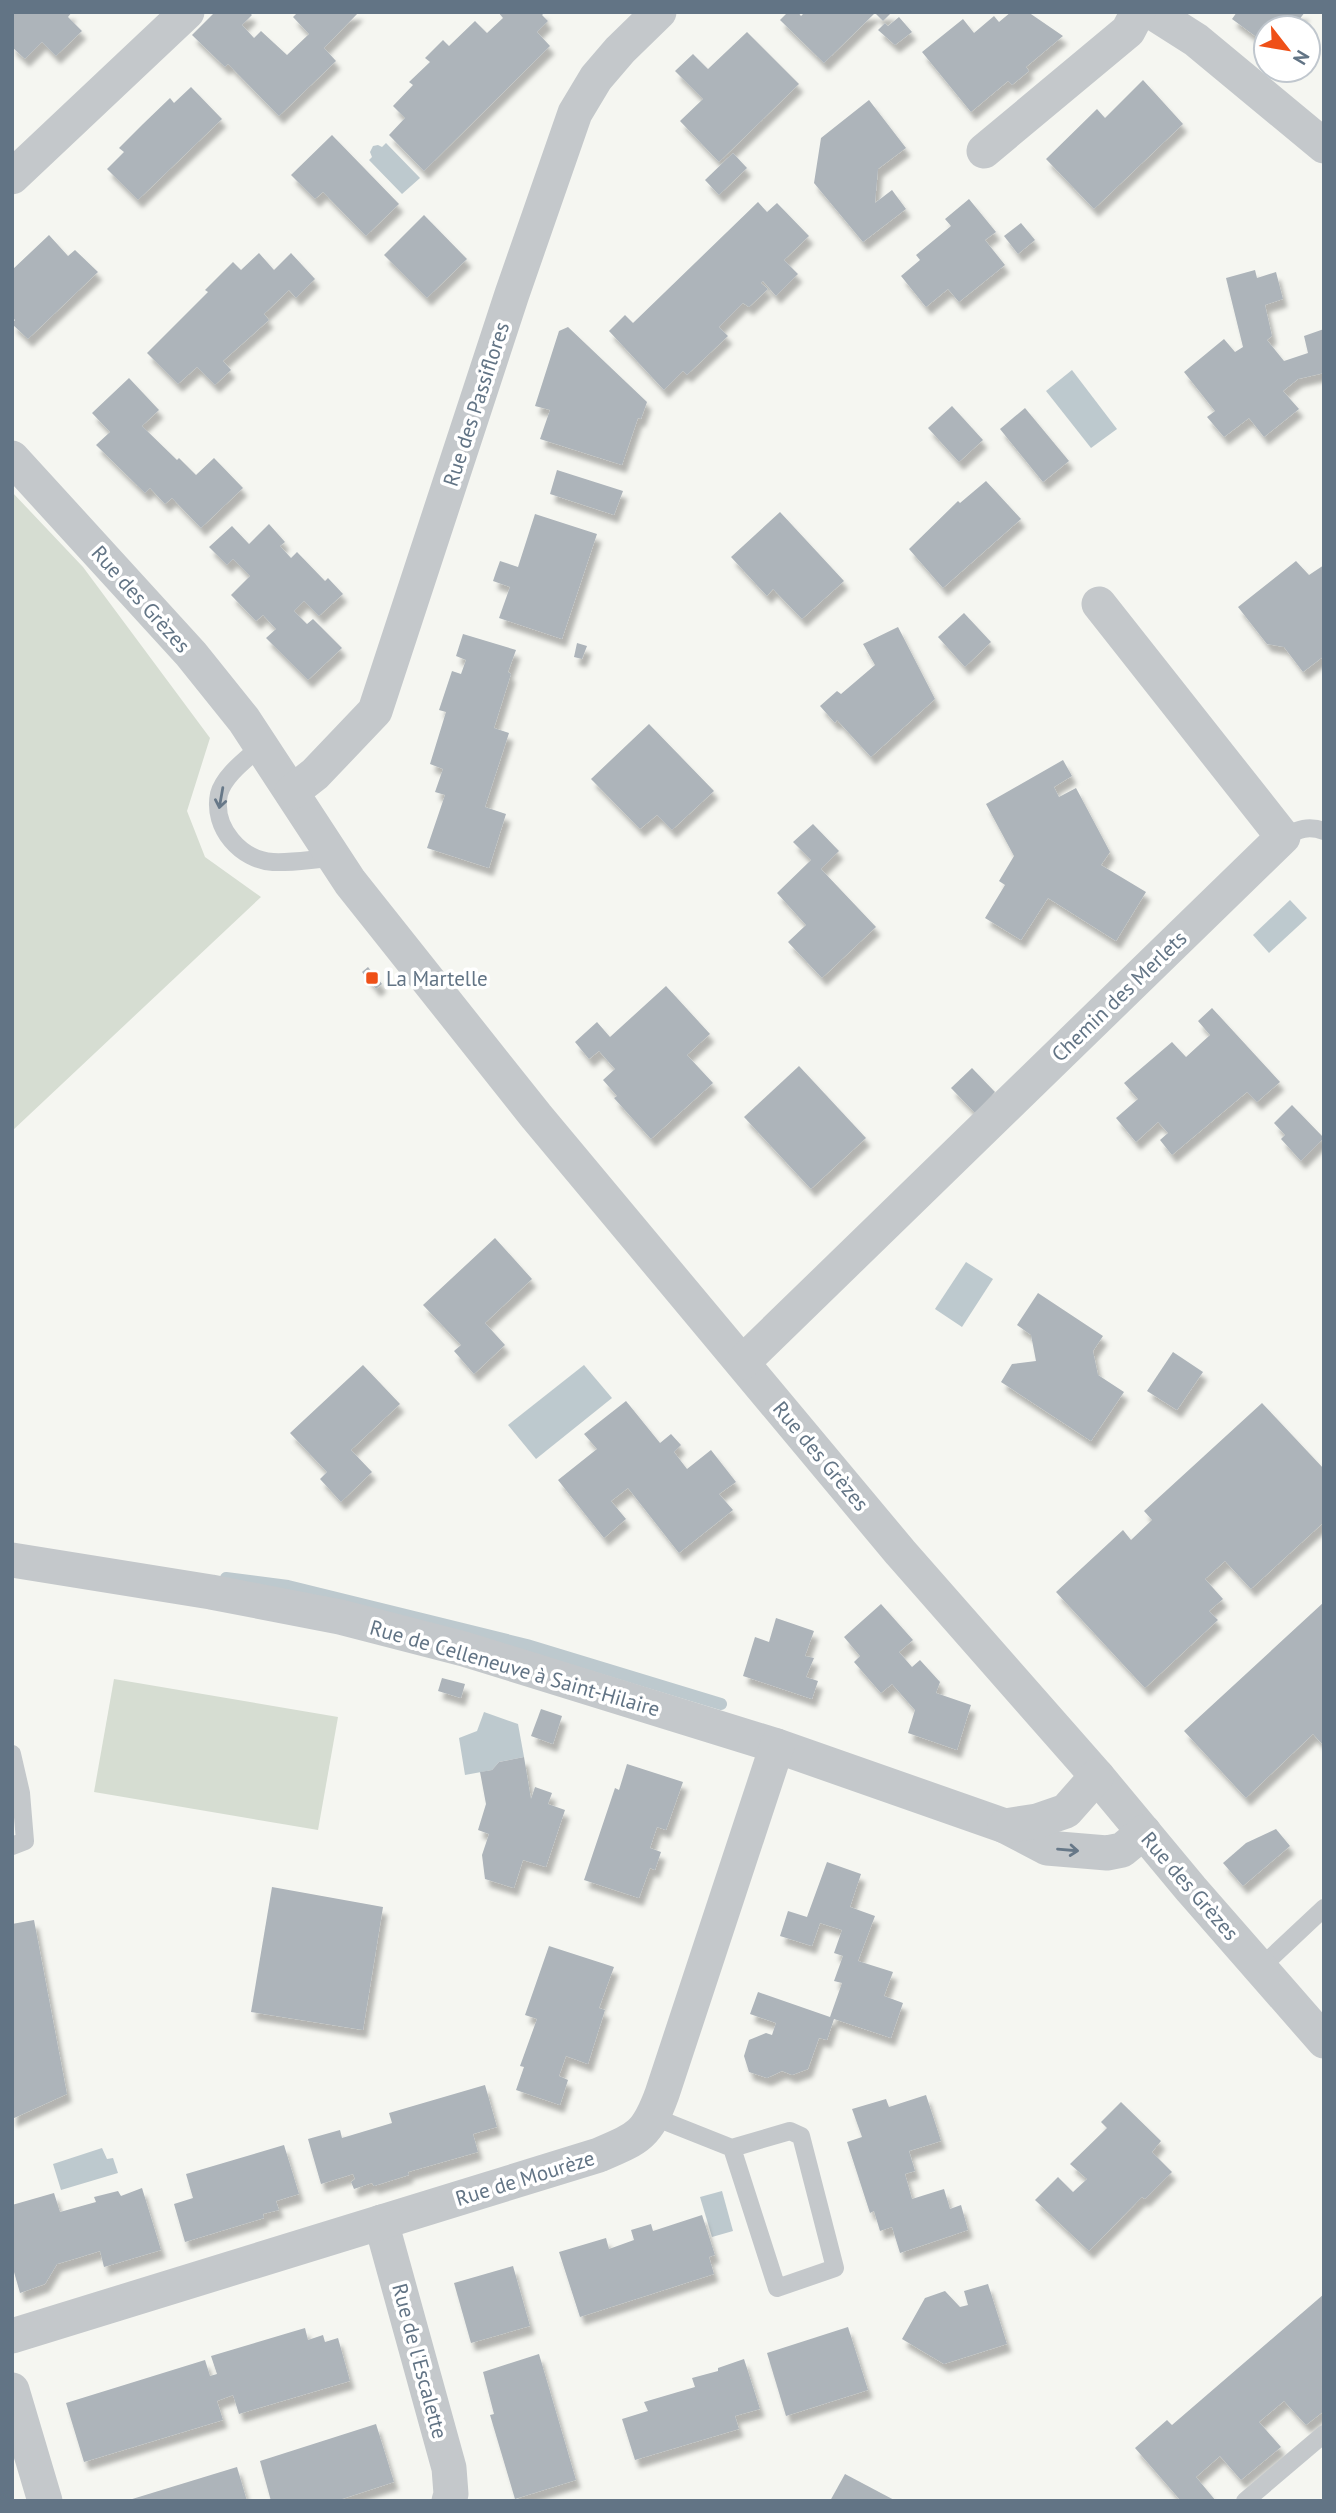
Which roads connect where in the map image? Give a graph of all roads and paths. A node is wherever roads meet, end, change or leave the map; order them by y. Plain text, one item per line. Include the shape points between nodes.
1 (187, 12) edge
2 (659, 12) edge
3 (1138, 12) edge
4 (1152, 12) edge
5 (1324, 146) edge
6 (984, 151) dead end
7 (12, 177) edge
8 (12, 458) edge
9 (1099, 604) dead end
10 (261, 746) junction
11 (292, 792) junction
12 (1324, 831) edge
13 (1283, 837) junction
14 (333, 858) junction
15 (743, 1362) junction
16 (12, 1560) edge
17 (777, 1746) junction
18 (12, 1754) edge
19 (1097, 1776) junction
20 (1005, 1826) junction
21 (1144, 1832) junction
22 (12, 1846) edge
23 (1324, 1908) edge
24 (1260, 1968) junction
25 (1324, 2041) edge
26 (654, 2117) junction
27 (732, 2148) junction
28 (381, 2222) junction
29 (12, 2336) edge
30 (12, 2390) edge
31 (1324, 2434) edge
32 (45, 2501) edge
33 (449, 2501) edge
34 (1245, 2501) edge

1 - 7 street
2 - 11 street, Rue des Passiflores via 596,78 575,113 375,711 316,774
3 - 6 street via 1128,31
4 - 5 street via 1196,40
8 - 10 street, Rue des Grèzes via 191,654
9 - 13 street
10 - 11 street, Rue des Grèzes
10 -> 14 lane via 231,774 219,794 224,831 246,853 271,862
11 - 14 street, Rue des Grèzes
12 - 13 lane via 1302,827
13 - 15 street, Chemin des Merlets
14 - 15 street, Rue des Grèzes via 536,1116
15 - 19 street, Rue des Grèzes via 900,1552
16 - 17 street, Rue de Celleneuve à Saint-Hilaire via 340,1617 464,1649
17 - 20 street, Rue de Celleneuve à Saint-Hilaire
17 - 26 street, Rue de Mourèze
18 - 22 lane via 25,1841
19 - 20 street, Rue de Celleneuve à Saint-Hilaire via 1066,1811
19 - 21 street, Rue des Grèzes
20 -> 21 street, Rue de Celleneuve à Saint-Hilaire via 1047,1848 1107,1853 1122,1850
21 - 24 street, Rue des Grèzes
23 - 24 lane
24 - 25 street, Rue des Grèzes
26 - 27 lane
26 - 28 street, Rue de Mourèze via 640,2136 599,2155
27 - 27 lane via 790,2131 800,2136 835,2268 777,2288
28 - 29 street, Rue de Mourèze
28 - 33 street, Rue de l'Escalette via 449,2468
30 - 32 street
31 - 34 lane

